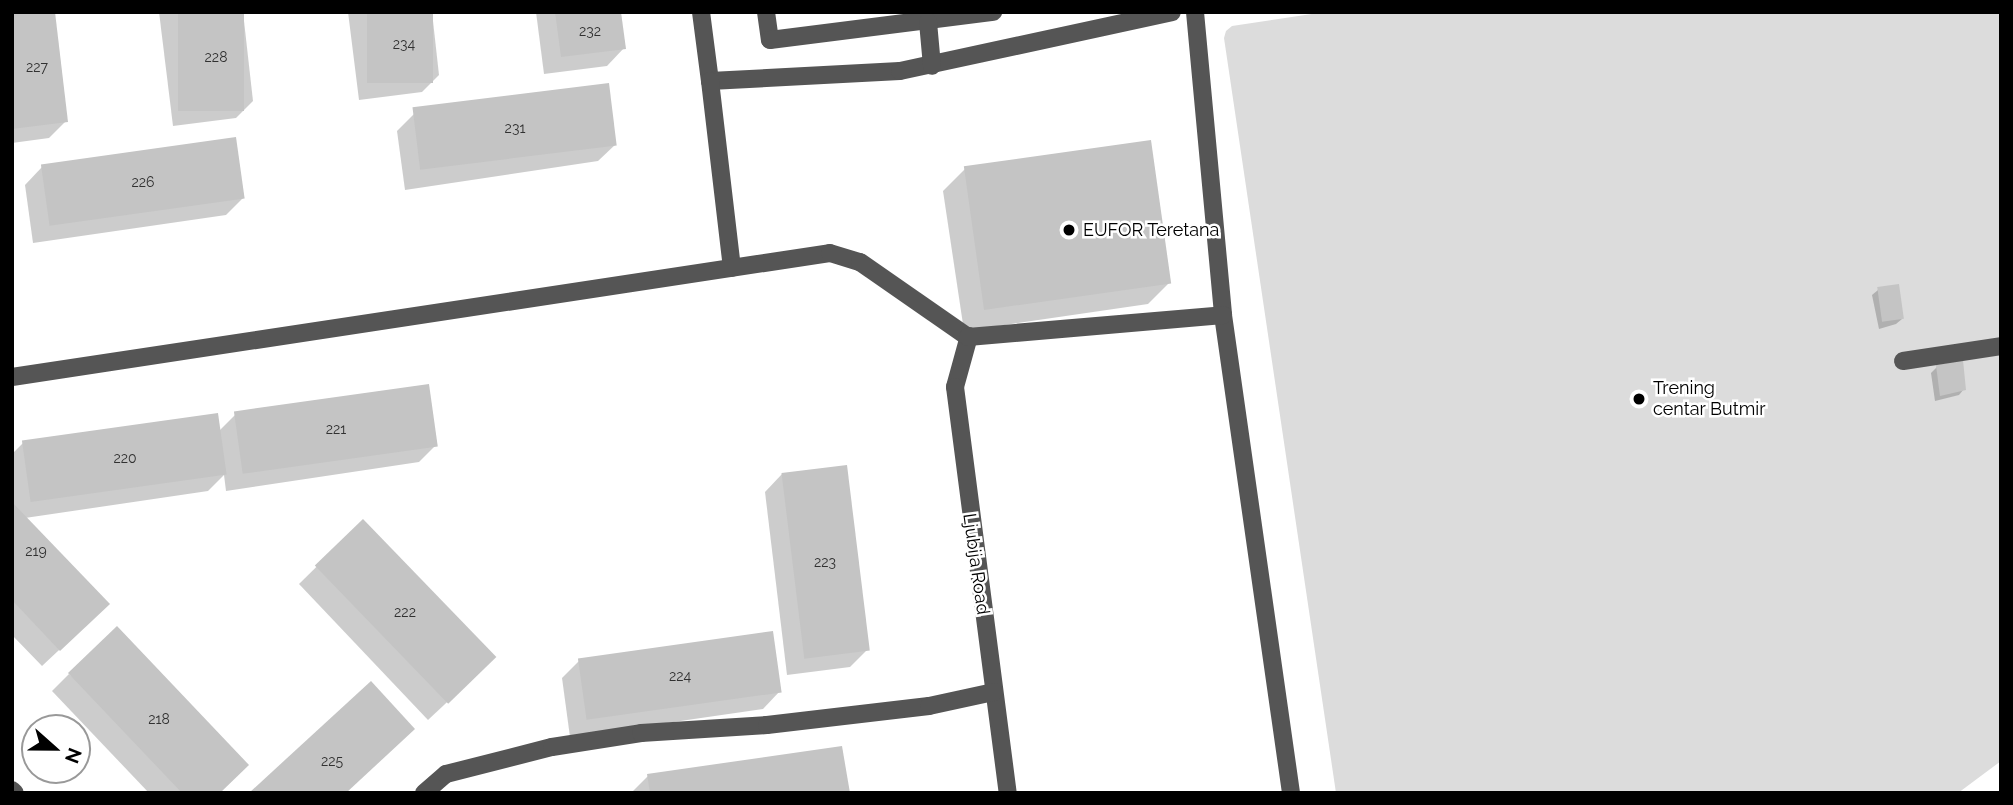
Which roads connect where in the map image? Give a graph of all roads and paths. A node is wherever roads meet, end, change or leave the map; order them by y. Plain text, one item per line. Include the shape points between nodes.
1 (701, 12) edge
2 (766, 12) edge
3 (993, 12) edge
4 (1172, 12) edge
5 (1195, 12) edge
6 (928, 22) junction
7 (932, 66) junction
8 (710, 81) junction
9 (732, 268) junction
10 (1223, 314) junction
11 (970, 336) junction
12 (2001, 346) edge
13 (1903, 361) dead end
14 (12, 377) edge
15 (993, 692) junction
16 (424, 793) edge
17 (1008, 793) edge
18 (1291, 793) edge

1 - 8 lane
2 - 6 lane via 770,40
3 - 6 lane
4 - 7 lane
5 - 10 lane
6 - 7 lane
7 - 8 lane
8 - 9 lane
9 - 11 lane via 830,253 860,262
9 - 14 lane
10 - 11 lane
10 - 18 lane
11 - 15 lane, Ljubija Road via 955,387
12 - 13 lane
15 - 16 lane via 929,706 767,725 642,733 552,747 446,774
15 - 17 lane, Ljubija Road

